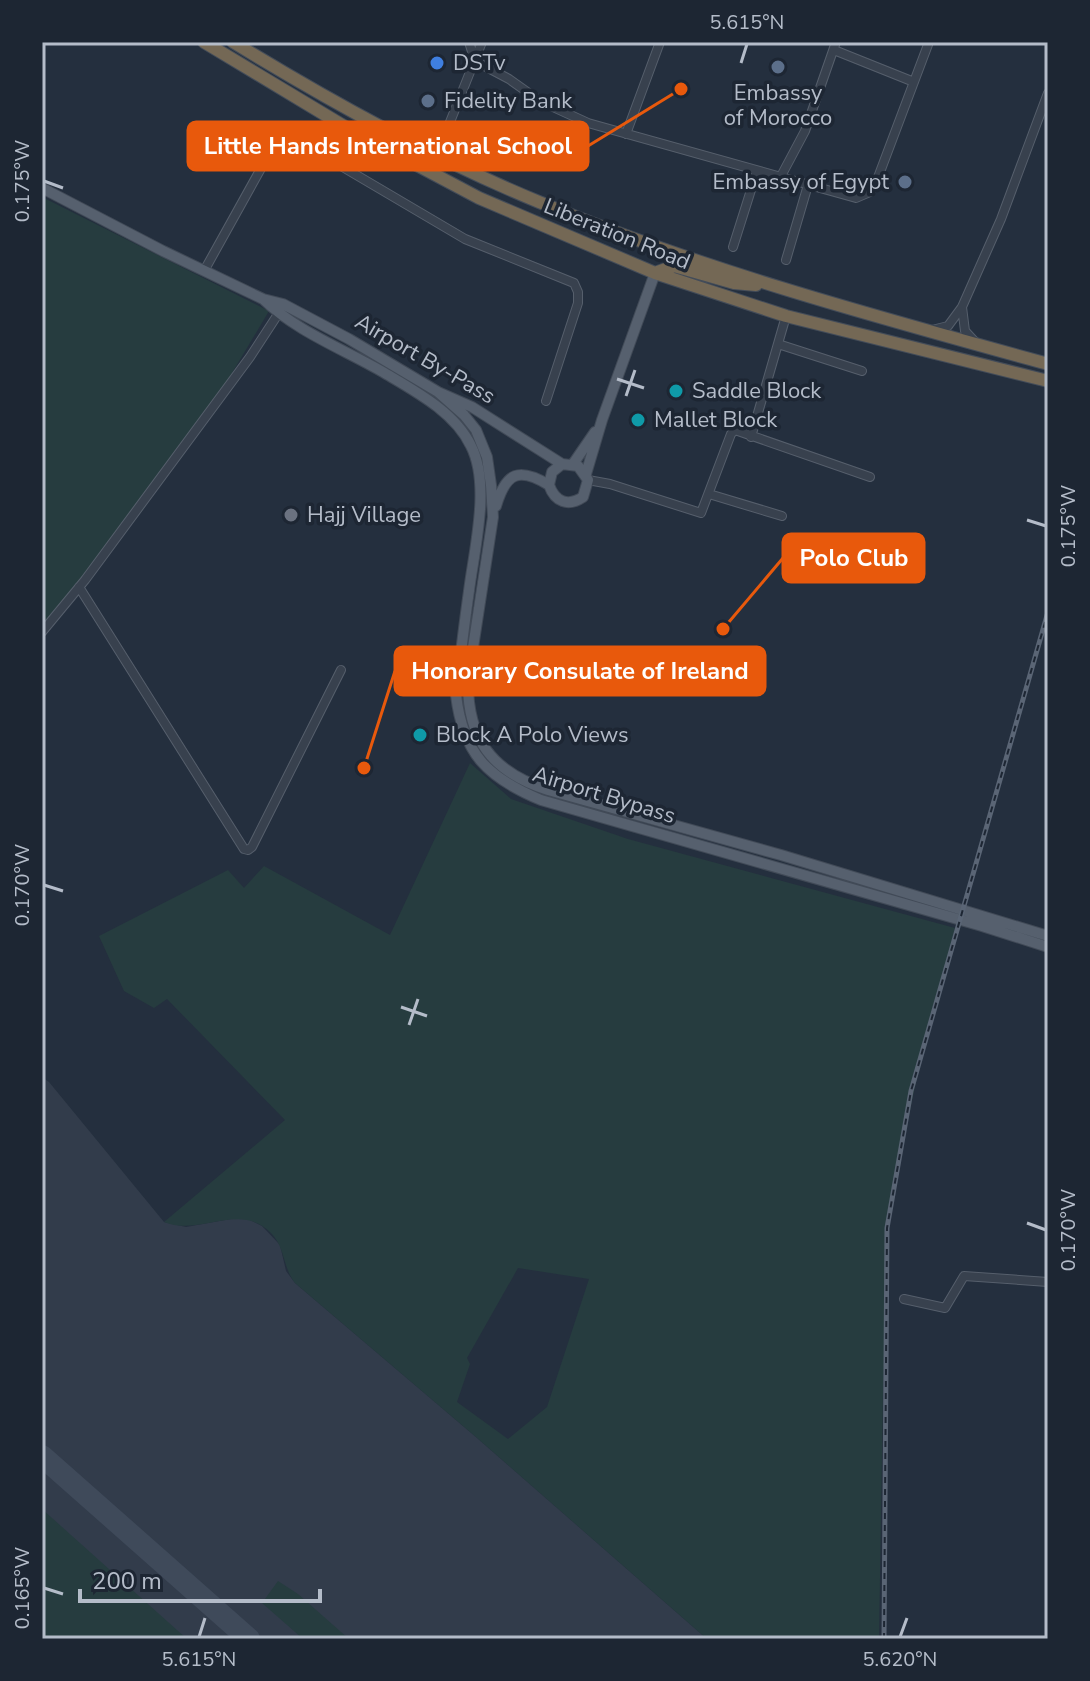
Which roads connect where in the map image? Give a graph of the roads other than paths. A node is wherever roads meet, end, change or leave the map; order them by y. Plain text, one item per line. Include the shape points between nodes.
1 (204, 42) edge
2 (233, 42) edge
3 (469, 42) edge
4 (482, 42) edge
5 (660, 42) edge
6 (929, 42) edge
7 (835, 46) edge
8 (475, 61) junction
9 (914, 82) junction
10 (1048, 93) edge
11 (446, 132) dead end
12 (626, 134) junction
13 (757, 171) junction
14 (780, 178) junction
15 (808, 185) junction
16 (42, 188) edge
17 (733, 247) dead end
18 (786, 260) dead end
19 (204, 271) junction
20 (655, 273) junction
21 (771, 284) junction
22 (962, 307) junction
23 (281, 309) junction
24 (786, 316) junction
25 (929, 331) junction
26 (778, 344) junction
27 (977, 344) junction
28 (1048, 364) edge
29 (862, 371) dead end
30 (1048, 381) edge
31 (438, 392) junction
32 (546, 401) dead end
33 (430, 402) joint
34 (602, 420) junction
35 (751, 437) junction
36 (567, 464) junction
37 (587, 477) junction
38 (870, 477) dead end
39 (549, 485) junction
40 (709, 494) junction
41 (782, 516) dead end
42 (493, 517) junction
43 (79, 587) junction
44 (42, 632) edge
45 (341, 670) dead end
46 (1048, 936) edge
47 (1048, 947) edge
48 (1048, 1282) edge
49 (904, 1299) dead end

1 - 20 highway, Liberation Road via 347,128 479,198
2 - 21 highway, Liberation Road via 438,157 541,203
3 - 8 street
4 - 8 street
5 - 12 street
6 - 9 street
7 - 9 street
7 - 14 street via 805,131
8 - 11 street
8 - 12 street via 553,108
9 - 15 street via 870,192 856,198
10 - 22 street
12 - 13 street
13 - 14 street
13 - 17 street
14 - 15 street
15 - 18 street
16 - 19 main road, Airport By-Pass
19 - 23 main road, Airport By-Pass
19 - 32 street via 269,154 290,145 319,153 465,239 574,283 578,303
20 - 21 highway via 674,266 734,283
20 - 24 highway, Liberation Road
20 - 34 main road
21 - 25 highway, Liberation Road
22 - 25 street via 948,326
22 - 27 street via 965,331
23 - 31 main road, Airport By-Pass via 349,339
23 - 33 main road, Airport By-Pass
23 - 43 street
24 - 26 street
24 - 30 highway, Liberation Road
25 - 27 highway, Liberation Road
26 - 29 street
26 - 35 street
27 - 28 highway, Liberation Road
31 - 36 main road, Airport By-Pass
31 - 42 main road, Airport Bypass via 464,415 482,443
33 - 47 main road, Airport Bypass via 463,433 479,470 478,520 456,695 467,741 484,766 541,800
34 - 36 main road via 583,452
34 - 37 main road
35 - 38 street
35 - 40 street via 733,431
36 - 37 main road
36 - 39 main road via 552,472
37 - 39 main road via 583,497 575,502 558,500
37 - 40 street via 700,514
39 - 42 main road via 528,474 511,478
40 - 41 street
42 - 46 main road, Airport Bypass via 467,702 481,745 501,767 539,787
43 - 44 street
43 - 45 street via 244,849 252,847
48 - 49 street via 964,1276 945,1308

